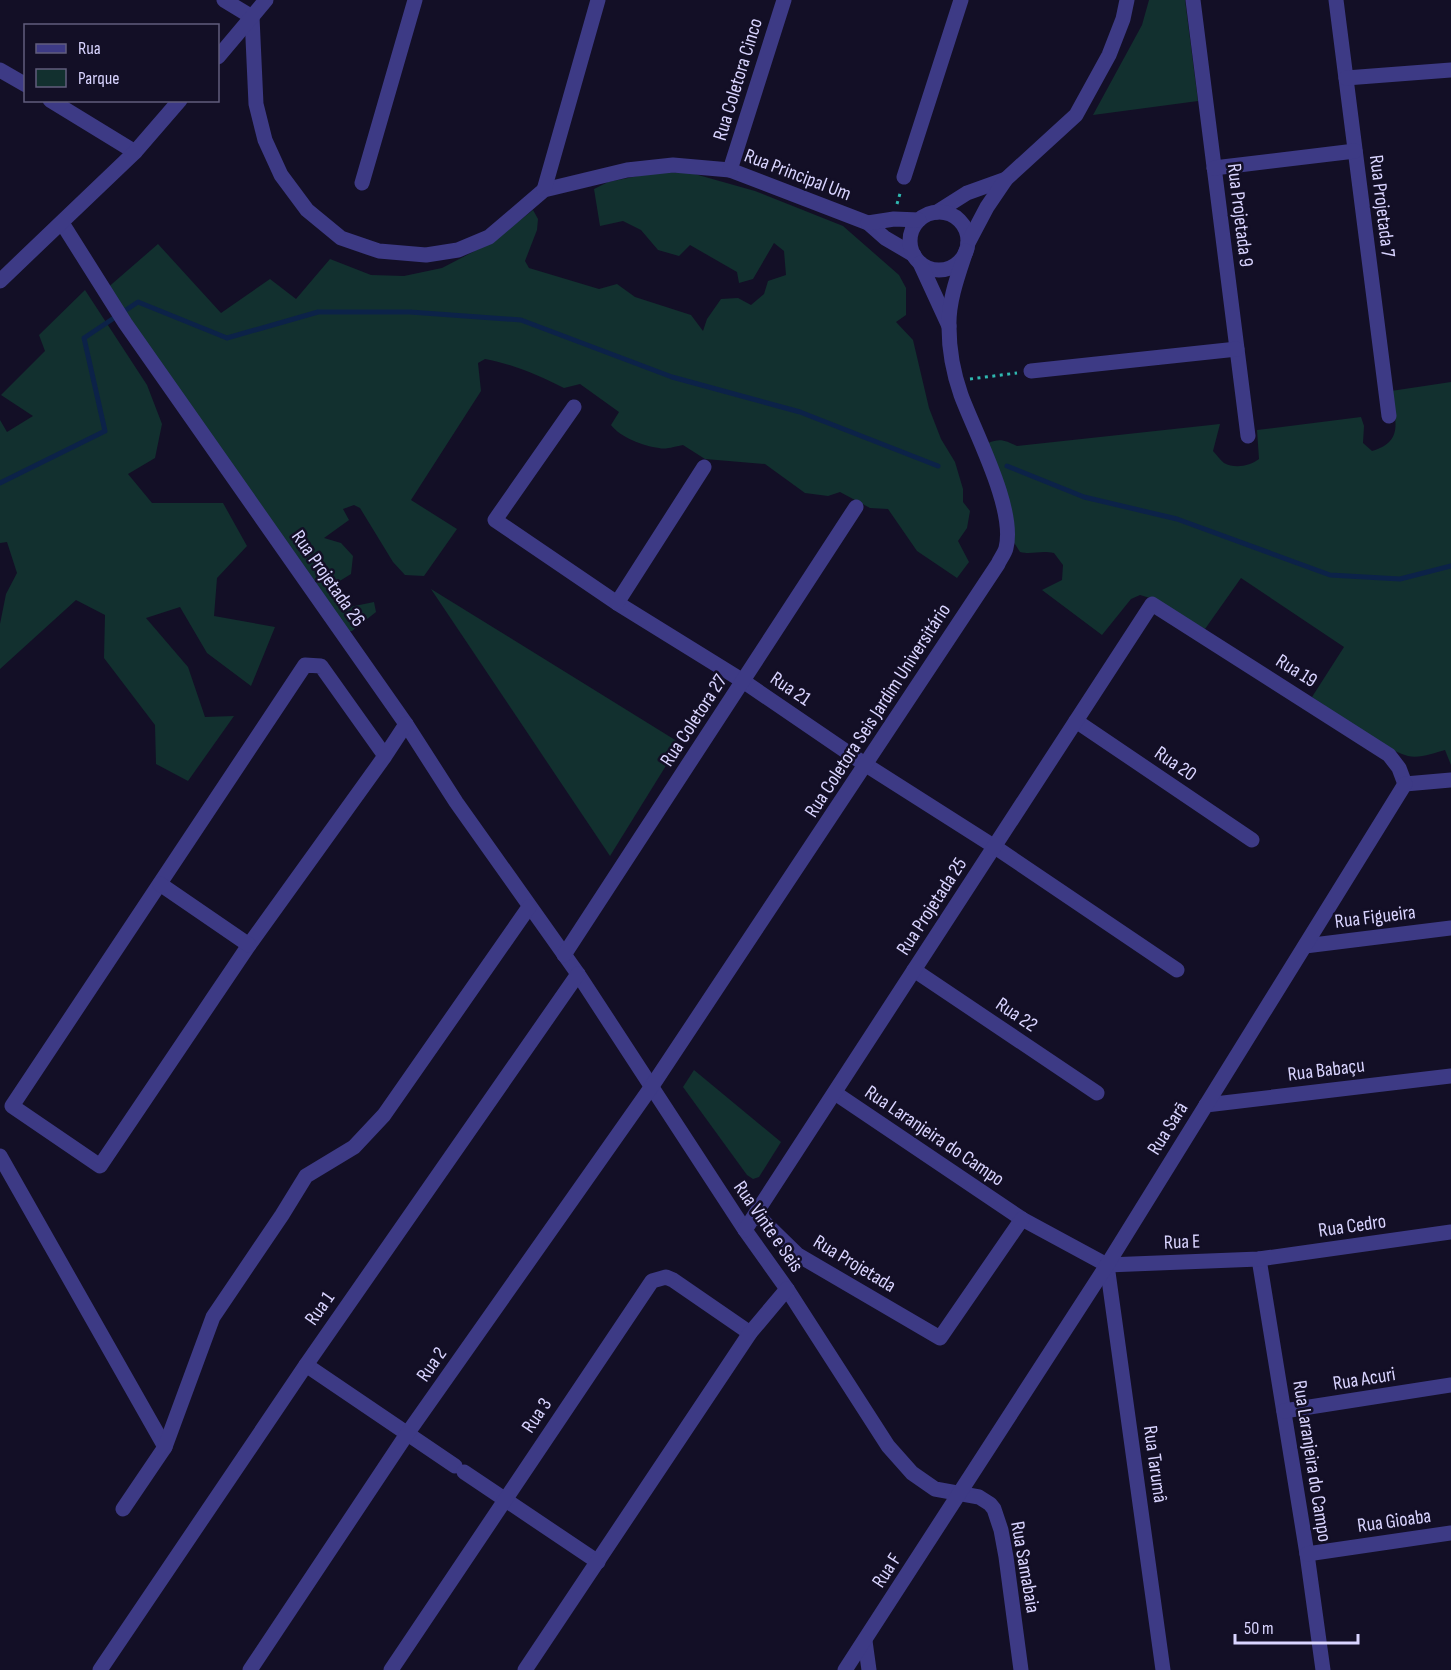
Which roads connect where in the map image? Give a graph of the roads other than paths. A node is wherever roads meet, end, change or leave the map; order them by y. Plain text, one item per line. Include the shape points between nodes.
1 (224, 0) edge
2 (266, 0) edge
3 (416, 0) edge
4 (598, 0) edge
5 (784, 0) edge
6 (961, 0) edge
7 (1127, 0) edge
8 (1192, 0) edge
9 (1336, 0) edge
10 (252, 17) junction
11 (219, 56) edge
12 (0, 70) edge
13 (1451, 70) edge
14 (1346, 78) junction
15 (24, 84) edge
16 (53, 102) edge
17 (178, 102) edge
18 (1355, 151) junction
19 (135, 152) junction
20 (1214, 168) junction
21 (730, 170) junction
22 (904, 177) road end
23 (1006, 179) junction
24 (362, 183) dead end
25 (544, 190) junction
26 (937, 212) junction
27 (919, 220) junction
28 (62, 223) junction
29 (868, 223) junction
30 (967, 247) junction
31 (917, 259) junction
32 (1, 279) edge
33 (949, 326) junction
34 (1237, 349) junction
35 (1030, 371) road end
36 (574, 407) dead end
37 (1389, 416) dead end
38 (1248, 436) dead end
39 (704, 467) dead end
40 (856, 507) dead end
41 (617, 603) junction
42 (1152, 604) joint
43 (743, 681) junction
44 (1076, 721) junction
45 (406, 724) junction
46 (385, 756) junction
47 (866, 765) junction
48 (1451, 780) edge
49 (1405, 784) junction
50 (1252, 840) dead end
51 (995, 847) junction
52 (160, 884) junction
53 (530, 907) junction
54 (1451, 928) edge
55 (249, 945) junction
56 (1305, 946) junction
57 (564, 955) junction
58 (914, 970) junction
59 (1177, 970) dead end
60 (578, 974) junction
61 (1451, 1076) edge
62 (652, 1086) junction
63 (835, 1093) junction
64 (1097, 1093) dead end
65 (1206, 1105) junction
66 (0, 1156) edge
67 (756, 1214) junction
68 (1022, 1219) junction
69 (746, 1230) junction
70 (1451, 1232) edge
71 (1259, 1259) junction
72 (1107, 1265) junction
73 (787, 1289) junction
74 (750, 1333) junction
75 (306, 1365) junction
76 (1451, 1385) edge
77 (1284, 1411) junction
78 (407, 1434) junction
79 (165, 1447) junction
80 (961, 1492) junction
81 (505, 1500) junction
82 (123, 1509) dead end
83 (1451, 1533) edge
84 (1307, 1554) junction
85 (598, 1562) junction
86 (865, 1641) junction
87 (100, 1670) edge
88 (250, 1670) edge
89 (391, 1670) edge
90 (525, 1670) edge
91 (845, 1670) edge
92 (869, 1670) edge
93 (1021, 1670) edge
94 (1163, 1670) edge
95 (1323, 1670) edge

1 - 10 street
2 - 10 street
3 - 24 street
4 - 25 street
5 - 21 street, Rua Coletora Cinco
6 - 22 street
7 - 23 street via 1109,56 1076,115
8 - 20 street, Rua Projetada 9
9 - 14 street, Rua Projetada 7
10 - 11 street
10 - 25 street, Rua Principal Um via 256,104 265,140 281,175 307,210 340,238 379,251 426,255 458,250 489,237
12 - 15 street
13 - 14 street
14 - 18 street, Rua Projetada 7
16 - 19 street
17 - 19 street
18 - 20 street
18 - 37 street, Rua Projetada 7
19 - 28 street
20 - 34 street, Rua Projetada 9
21 - 25 street, Rua Principal Um via 673,165 627,170
21 - 29 street, Rua Principal Um
23 - 26 street via 967,193
23 - 30 street
26 - 27 street
26 - 30 street via 955,217 967,233
27 - 29 street, Rua Principal Um
27 - 31 street via 911,237
28 - 32 street
28 - 45 street, Rua Projetada 26 via 124,323
29 - 31 street, Rua Principal Um
30 - 31 street via 961,260 946,269 937,270
30 - 33 street
31 - 33 street
33 - 47 street, Rua Coletora Seis Jardim Universitário via 961,393 1002,498 1006,548
34 - 35 street
34 - 38 street, Rua Projetada 9
36 - 41 street, Rua 21 via 495,520
39 - 41 street
40 - 43 street, Rua Coletora 27
41 - 43 street, Rua 21
42 - 44 street, Rua Projetada 25
42 - 49 street, Rua 19 via 1389,755
43 - 47 street, Rua 21
43 - 57 street, Rua Coletora 27
44 - 50 street, Rua 20
44 - 51 street, Rua Projetada 25
45 - 46 street
45 - 53 street, Rua Projetada 26
46 - 52 street via 321,666 305,665
46 - 55 street
47 - 51 street, Rua 21
47 - 62 street, Rua Coletora Seis Jardim Universitário
48 - 49 street
49 - 56 street, Rua Sarã
51 - 58 street, Rua Projetada 25
51 - 59 street, Rua 21
52 - 55 street
52 - 55 street via 12,1106 100,1166
53 - 57 street, Rua Projetada 26
53 - 79 street via 384,1115 354,1148 306,1176 213,1317
54 - 56 street, Rua Figueira
56 - 65 street, Rua Sarã
57 - 60 street, Rua Vinte e Seis
58 - 63 street, Rua Projetada 25
58 - 64 street, Rua 22
60 - 62 street, Rua Vinte e Seis
60 - 75 street, Rua 1
61 - 65 street, Rua Babaçu
62 - 69 street, Rua Vinte e Seis
62 - 78 street, Rua 2
63 - 67 street, Rua Projetada 25
63 - 68 street, Rua Laranjeira do Campo
65 - 72 street, Rua Sarã
66 - 79 street
67 - 68 street, Rua Projetada via 798,1255 940,1338
67 - 69 street, Rua Projetada 25
68 - 72 street, Rua Laranjeira do Campo
69 - 73 street, Rua Vinte e Seis
70 - 71 street, Rua Cedro
71 - 72 street, Rua E
71 - 77 street, Rua Laranjeira do Campo
72 - 80 street, Rua Sarã
72 - 94 street, Rua Tarumâ
73 - 74 street
73 - 80 street, Rua Vinte e Seis via 901,1462 934,1490
74 - 81 street, Rua 3 via 673,1280 666,1277 652,1281
74 - 85 street
75 - 78 street
75 - 87 street, Rua 1
76 - 77 street, Rua Acuri
77 - 84 street, Rua Laranjeira do Campo
78 - 81 street
78 - 88 street, Rua 2
79 - 82 street
80 - 86 street, Rua F
80 - 93 street, Rua Samabaia via 983,1499 994,1509
81 - 85 street
81 - 89 street, Rua 3
83 - 84 street, Rua Gioaba
84 - 95 street, Rua Laranjeira do Campo
85 - 90 street
86 - 91 street, Rua F
86 - 92 street

